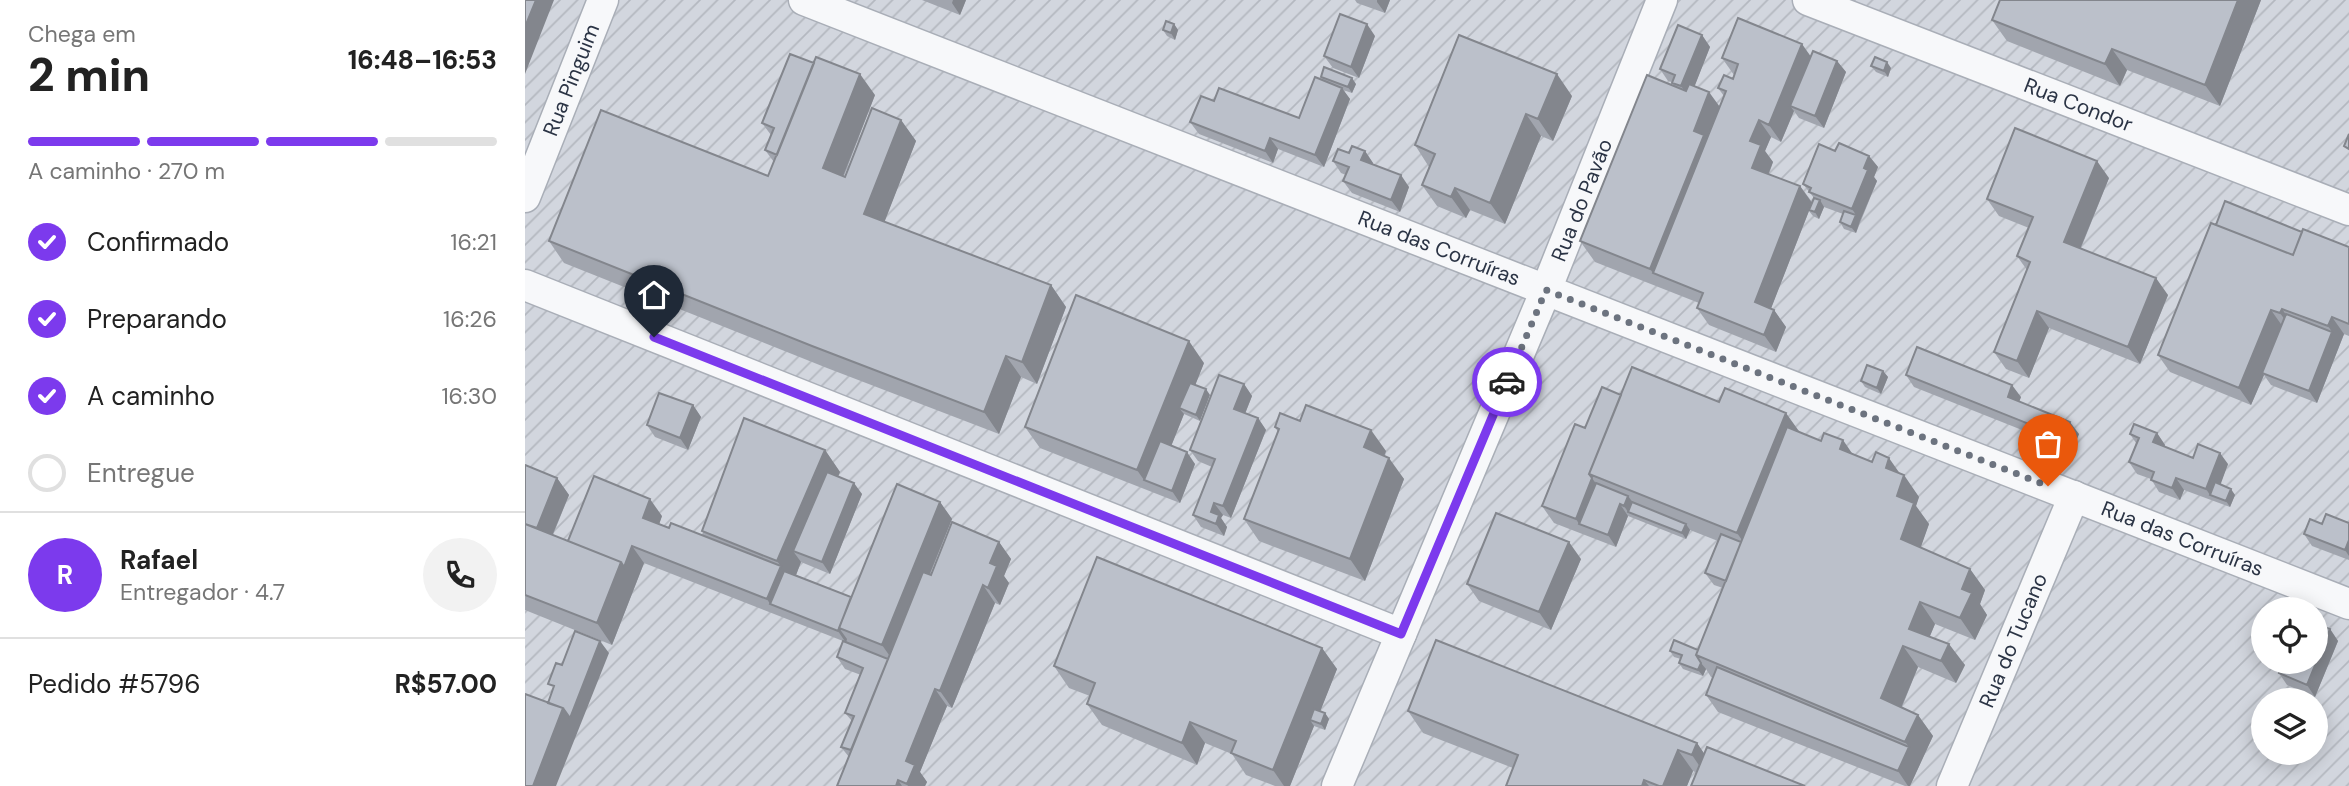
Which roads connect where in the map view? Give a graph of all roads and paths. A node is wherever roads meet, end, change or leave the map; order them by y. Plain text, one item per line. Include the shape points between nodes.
1 (603, 0) edge
2 (804, 0) edge
3 (1662, 0) edge
4 (1808, 0) edge
5 (525, 197) edge
6 (2349, 210) edge
7 (525, 285) edge
8 (1546, 290) junction
9 (2074, 496) junction
10 (2349, 604) edge
11 (1401, 634) junction
12 (1337, 786) edge
13 (1952, 786) edge

1 - 5 street, Rua Pinguim
2 - 8 street, Rua das Corruíras
3 - 8 street, Rua do Pavão
4 - 6 street, Rua Condor
7 - 11 street
8 - 9 street, Rua das Corruíras
8 - 11 street, Rua do Pavão
9 - 10 street, Rua das Corruíras
9 - 13 street, Rua do Tucano
11 - 12 street, Rua do Pavão

